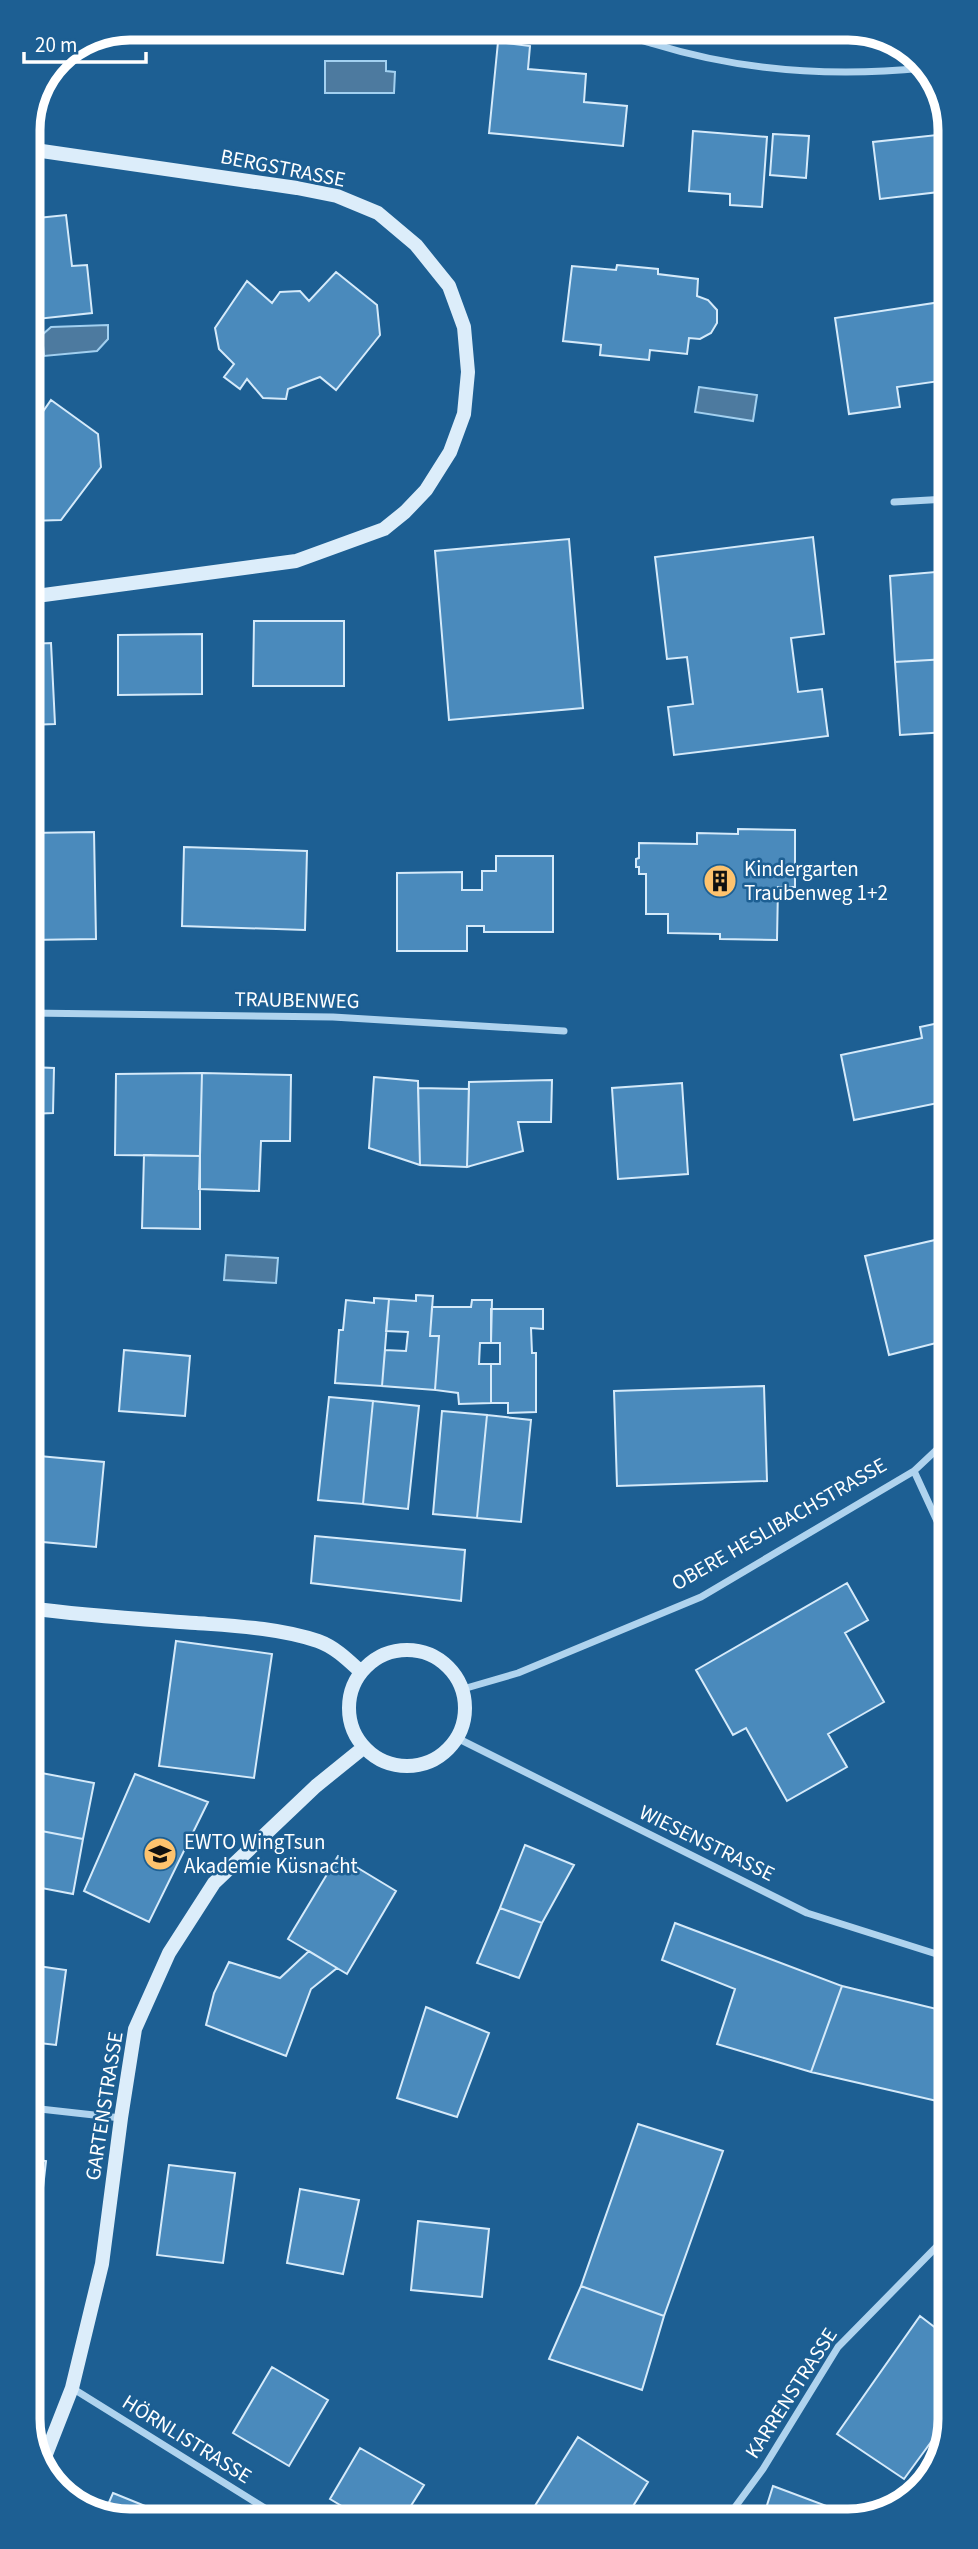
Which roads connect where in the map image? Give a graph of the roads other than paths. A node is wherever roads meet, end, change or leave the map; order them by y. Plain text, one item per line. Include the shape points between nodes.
1 (644, 40) edge
2 (913, 69) edge
3 (40, 151) edge
4 (938, 500) edge
5 (894, 502) dead end
6 (40, 596) edge
7 (40, 1013) edge
8 (564, 1031) dead end
9 (938, 1448) edge
10 (914, 1471) junction
11 (938, 1523) edge
12 (40, 1609) edge
13 (361, 1672) junction
14 (463, 1689) junction
15 (457, 1738) junction
16 (363, 1748) junction
17 (938, 1955) edge
18 (40, 2109) edge
19 (121, 2118) junction
20 (938, 2245) edge
21 (72, 2388) junction
22 (47, 2452) edge
23 (266, 2509) edge
24 (734, 2509) edge

1 - 2 street via 739,64 799,71
3 - 6 street, BERGSTRASSE via 298,188 337,196 378,213 416,245 449,286 464,327 468,372 464,414 450,452 426,490 384,529 296,561
4 - 5 street
7 - 8 street, TRAUBENWEG via 333,1017
9 - 10 street, OBERE HESLIBACHSTRASSE
10 - 11 street
10 - 14 street, OBERE HESLIBACHSTRASSE via 701,1597 518,1673
12 - 13 street via 286,1634 337,1650
13 - 14 street via 376,1658 396,1650 417,1650 436,1657
13 - 16 street via 351,1690 348,1710 352,1731
14 - 15 street via 464,1723
15 - 16 street via 443,1755 423,1765 402,1767 381,1761
15 - 17 street, WIESENSTRASSE via 807,1913
16 - 19 street, GARTENSTRASSE via 214,1883 169,1954 135,2029
18 - 19 street
19 - 21 street, GARTENSTRASSE via 102,2264
20 - 24 street, KARRENSTRASSE via 838,2347
21 - 22 street, GARTENSTRASSE
21 - 23 street, HÖRNLISTRASSE

